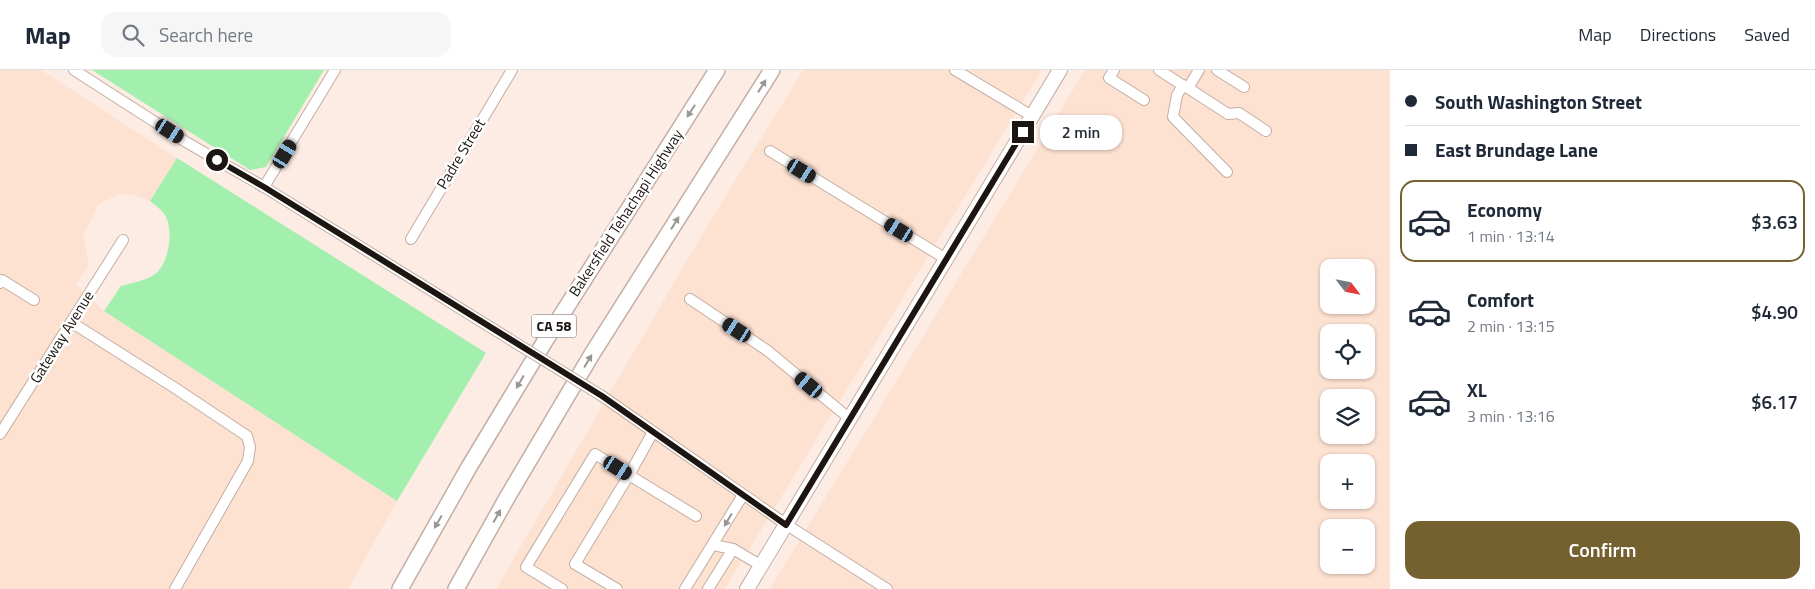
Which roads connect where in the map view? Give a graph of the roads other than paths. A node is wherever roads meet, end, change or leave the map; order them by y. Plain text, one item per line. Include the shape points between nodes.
1 (74, 70) edge
2 (335, 70) edge
3 (512, 70) edge
4 (717, 70) edge
5 (772, 70) edge
6 (955, 70) edge
7 (1060, 70) edge
8 (1114, 70) edge
9 (1159, 70) edge
10 (1199, 70) edge
11 (1217, 70) edge
12 (1185, 87) junction
13 (1244, 87) dead end
14 (1144, 100) dead end
15 (1032, 116) junction
16 (1266, 131) dead end
17 (770, 151) dead end
18 (1227, 172) dead end
19 (264, 187) junction
20 (410, 239) dead end
21 (123, 240) dead end
22 (946, 259) junction
23 (0, 283) edge
24 (34, 300) dead end
25 (690, 300) dead end
26 (71, 322) junction
27 (850, 419) junction
28 (653, 432) junction
29 (0, 434) edge
30 (630, 476) junction
31 (743, 495) junction
32 (696, 516) dead end
33 (786, 525) junction
34 (713, 545) junction
35 (733, 549) junction
36 (762, 566) junction
37 (175, 589) edge
38 (400, 589) edge
39 (456, 589) edge
40 (562, 589) edge
41 (618, 589) edge
42 (686, 589) edge
43 (708, 589) edge
44 (747, 589) edge
45 (887, 589) edge

1 - 19 street via 186,142
2 - 19 street
3 - 20 street, Padre Street
4 -> 38 highway, Bakersfield Tehachapi Highway / CA 58 via 545,341
39 -> 5 highway, CA 58 via 592,354
6 - 15 street
7 - 15 main road
8 - 14 street via 1109,78
9 - 12 street
10 - 12 street
11 - 13 street
12 - 16 street via 1228,114 1239,113
12 - 18 street via 1177,95 1173,117
15 - 22 main road
17 - 22 street
19 - 28 street, bridge via 602,396
21 - 26 street, Gateway Avenue
22 - 27 main road
23 - 24 street via 2,280
25 - 27 street via 768,351
26 - 29 street, Gateway Avenue
26 - 37 street via 247,436 250,447 248,461
27 - 33 main road
28 - 30 street
28 - 31 street
30 - 32 street
30 - 40 street via 595,454 526,566
30 - 41 street via 575,564
31 - 33 street
31 -> 34 street
33 - 36 main road
33 - 45 street
34 - 35 street
34 - 42 street
35 - 36 street
35 - 43 street
36 - 44 main road

